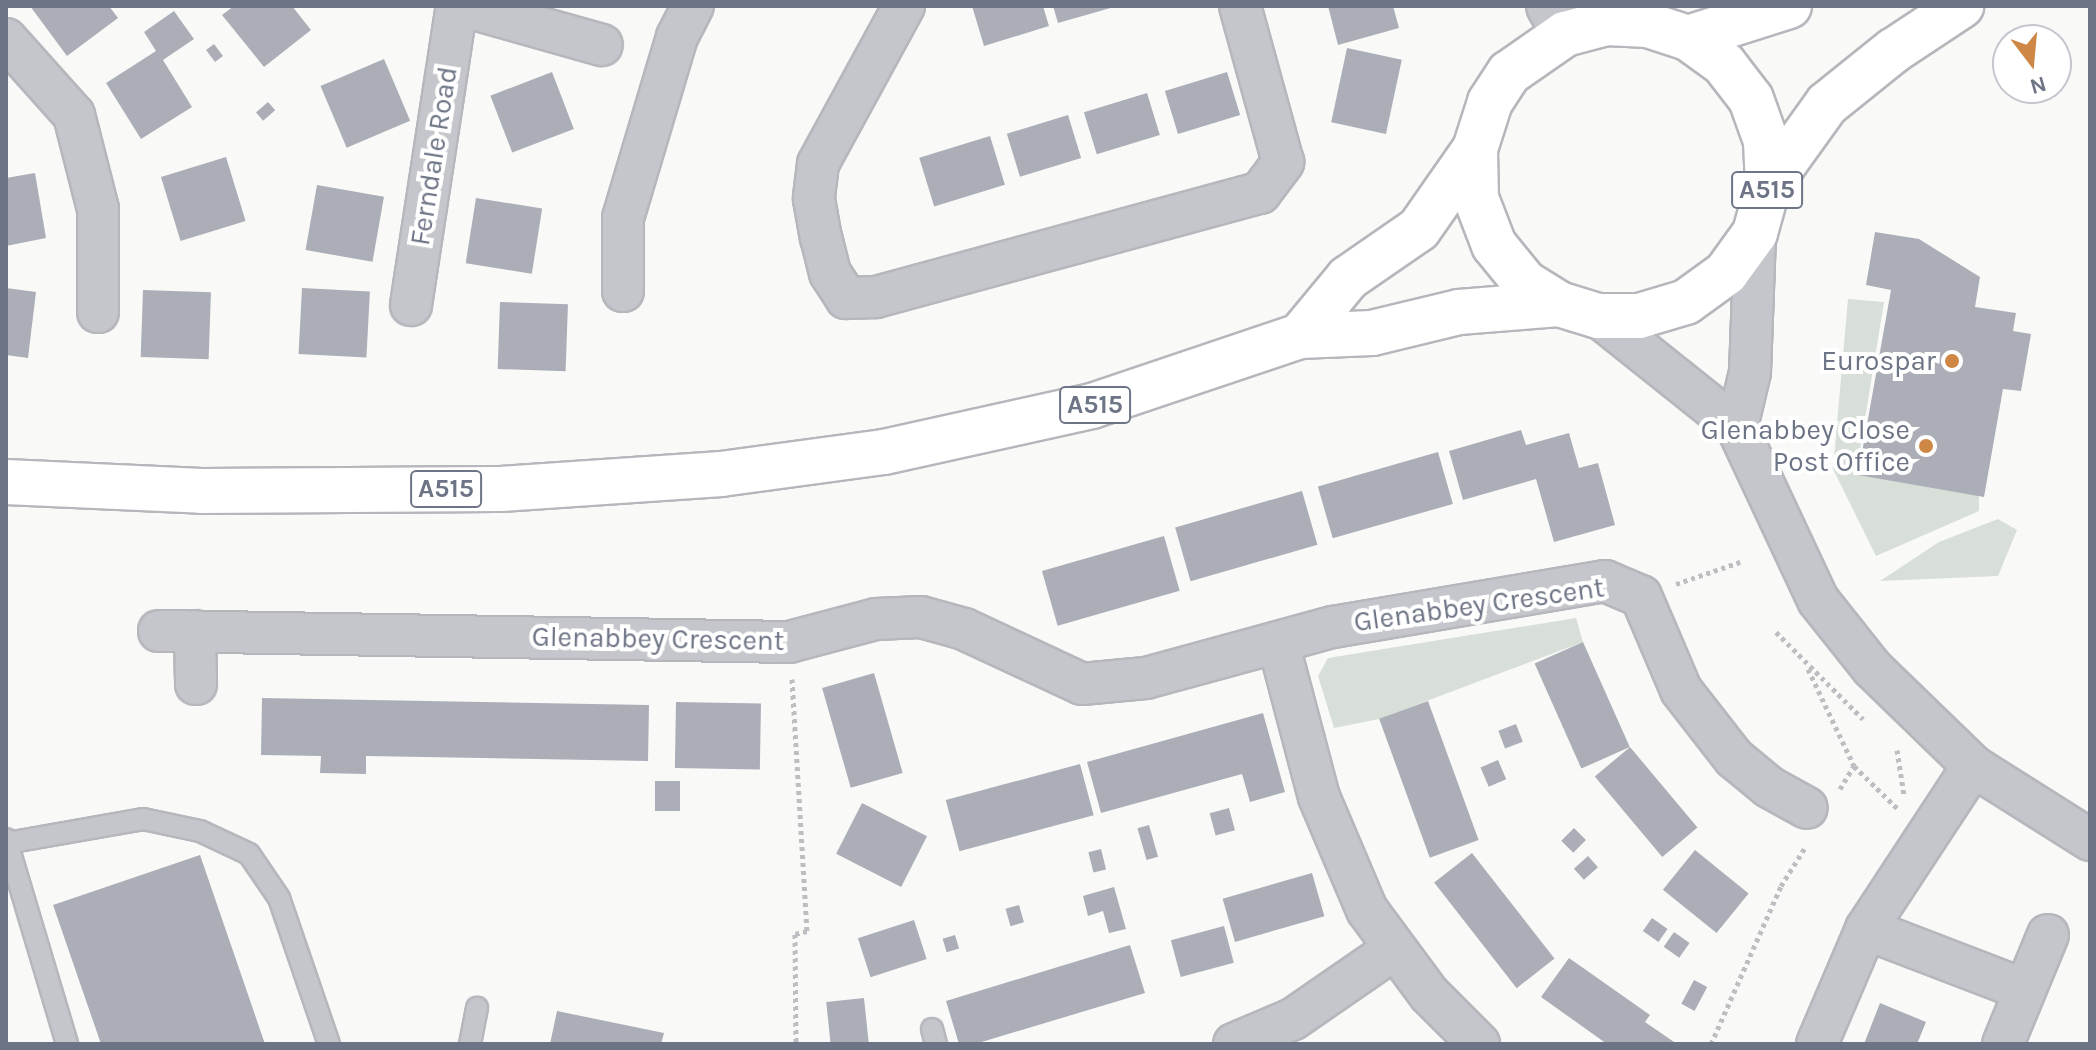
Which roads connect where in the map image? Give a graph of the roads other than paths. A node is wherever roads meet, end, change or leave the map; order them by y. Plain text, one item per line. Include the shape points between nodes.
1 (460, 6) edge
2 (693, 6) edge
3 (904, 6) edge
4 (1240, 6) edge
5 (1789, 6) edge
6 (1961, 6) edge
7 (1557, 20) edge
8 (1688, 38) junction
9 (6, 39) edge
10 (602, 45) dead end
11 (1475, 149) junction
12 (1768, 186) junction
13 (1755, 233) junction
14 (623, 291) dead end
15 (411, 305) dead end
16 (1579, 310) junction
17 (98, 312) dead end
18 (1300, 336) junction
19 (1737, 427) junction
20 (6, 482) edge
21 (1278, 642) junction
22 (196, 684) dead end
23 (1973, 766) junction
24 (1818, 814) road end
25 (2090, 840) edge
26 (7, 841) edge
27 (1866, 929) junction
28 (2048, 935) dead end
29 (1393, 950) junction
30 (2025, 990) junction
31 (477, 1008) dead end
32 (67, 1044) edge
33 (329, 1044) edge
34 (470, 1044) edge
35 (1234, 1044) edge
36 (1479, 1044) edge
37 (1817, 1044) edge
38 (2003, 1044) edge

1 - 10 street, Ferndale Road
1 - 15 street, Ferndale Road
2 - 14 street via 677,37 623,218
3 - 4 street via 818,164 814,199 821,237 830,273 846,298 876,297 1260,193 1283,162
5 - 8 highway
6 - 12 highway, A515 via 1827,104
7 - 8 highway, A515 via 1648,25
7 - 11 highway, A515 via 1490,102
8 - 12 highway, A515 via 1724,64 1751,99 1766,141
9 - 17 street via 74,115 98,209
11 - 16 highway, A515 via 1476,198 1494,245 1525,283
11 - 18 highway, A515 via 1419,229 1348,278
12 - 13 highway, A515
13 - 16 highway, A515 via 1726,273 1686,302 1639,316
13 - 19 street via 1750,372
16 - 18 highway, A515 via 1459,312 1372,333
16 - 19 street
18 - 20 highway, A515 via 1092,406 884,452 721,474 485,489 202,491
19 - 23 street via 1818,600 1872,668
21 - 22 street, Glenabbey Crescent via 1146,678 1082,684 964,629 921,617 876,619 789,642 177,631
21 - 24 street, Glenabbey Crescent via 1333,627 1605,581 1641,596 1681,690 1705,724 1769,787
21 - 29 street via 1334,835 1367,910
23 - 25 street
23 - 27 street
26 - 32 lane
26 - 33 lane via 143,819 200,831 249,854 279,898
27 - 30 street
27 - 37 street
28 - 30 street
29 - 35 street via 1293,1019
29 - 36 street
30 - 38 street
31 - 34 lane

